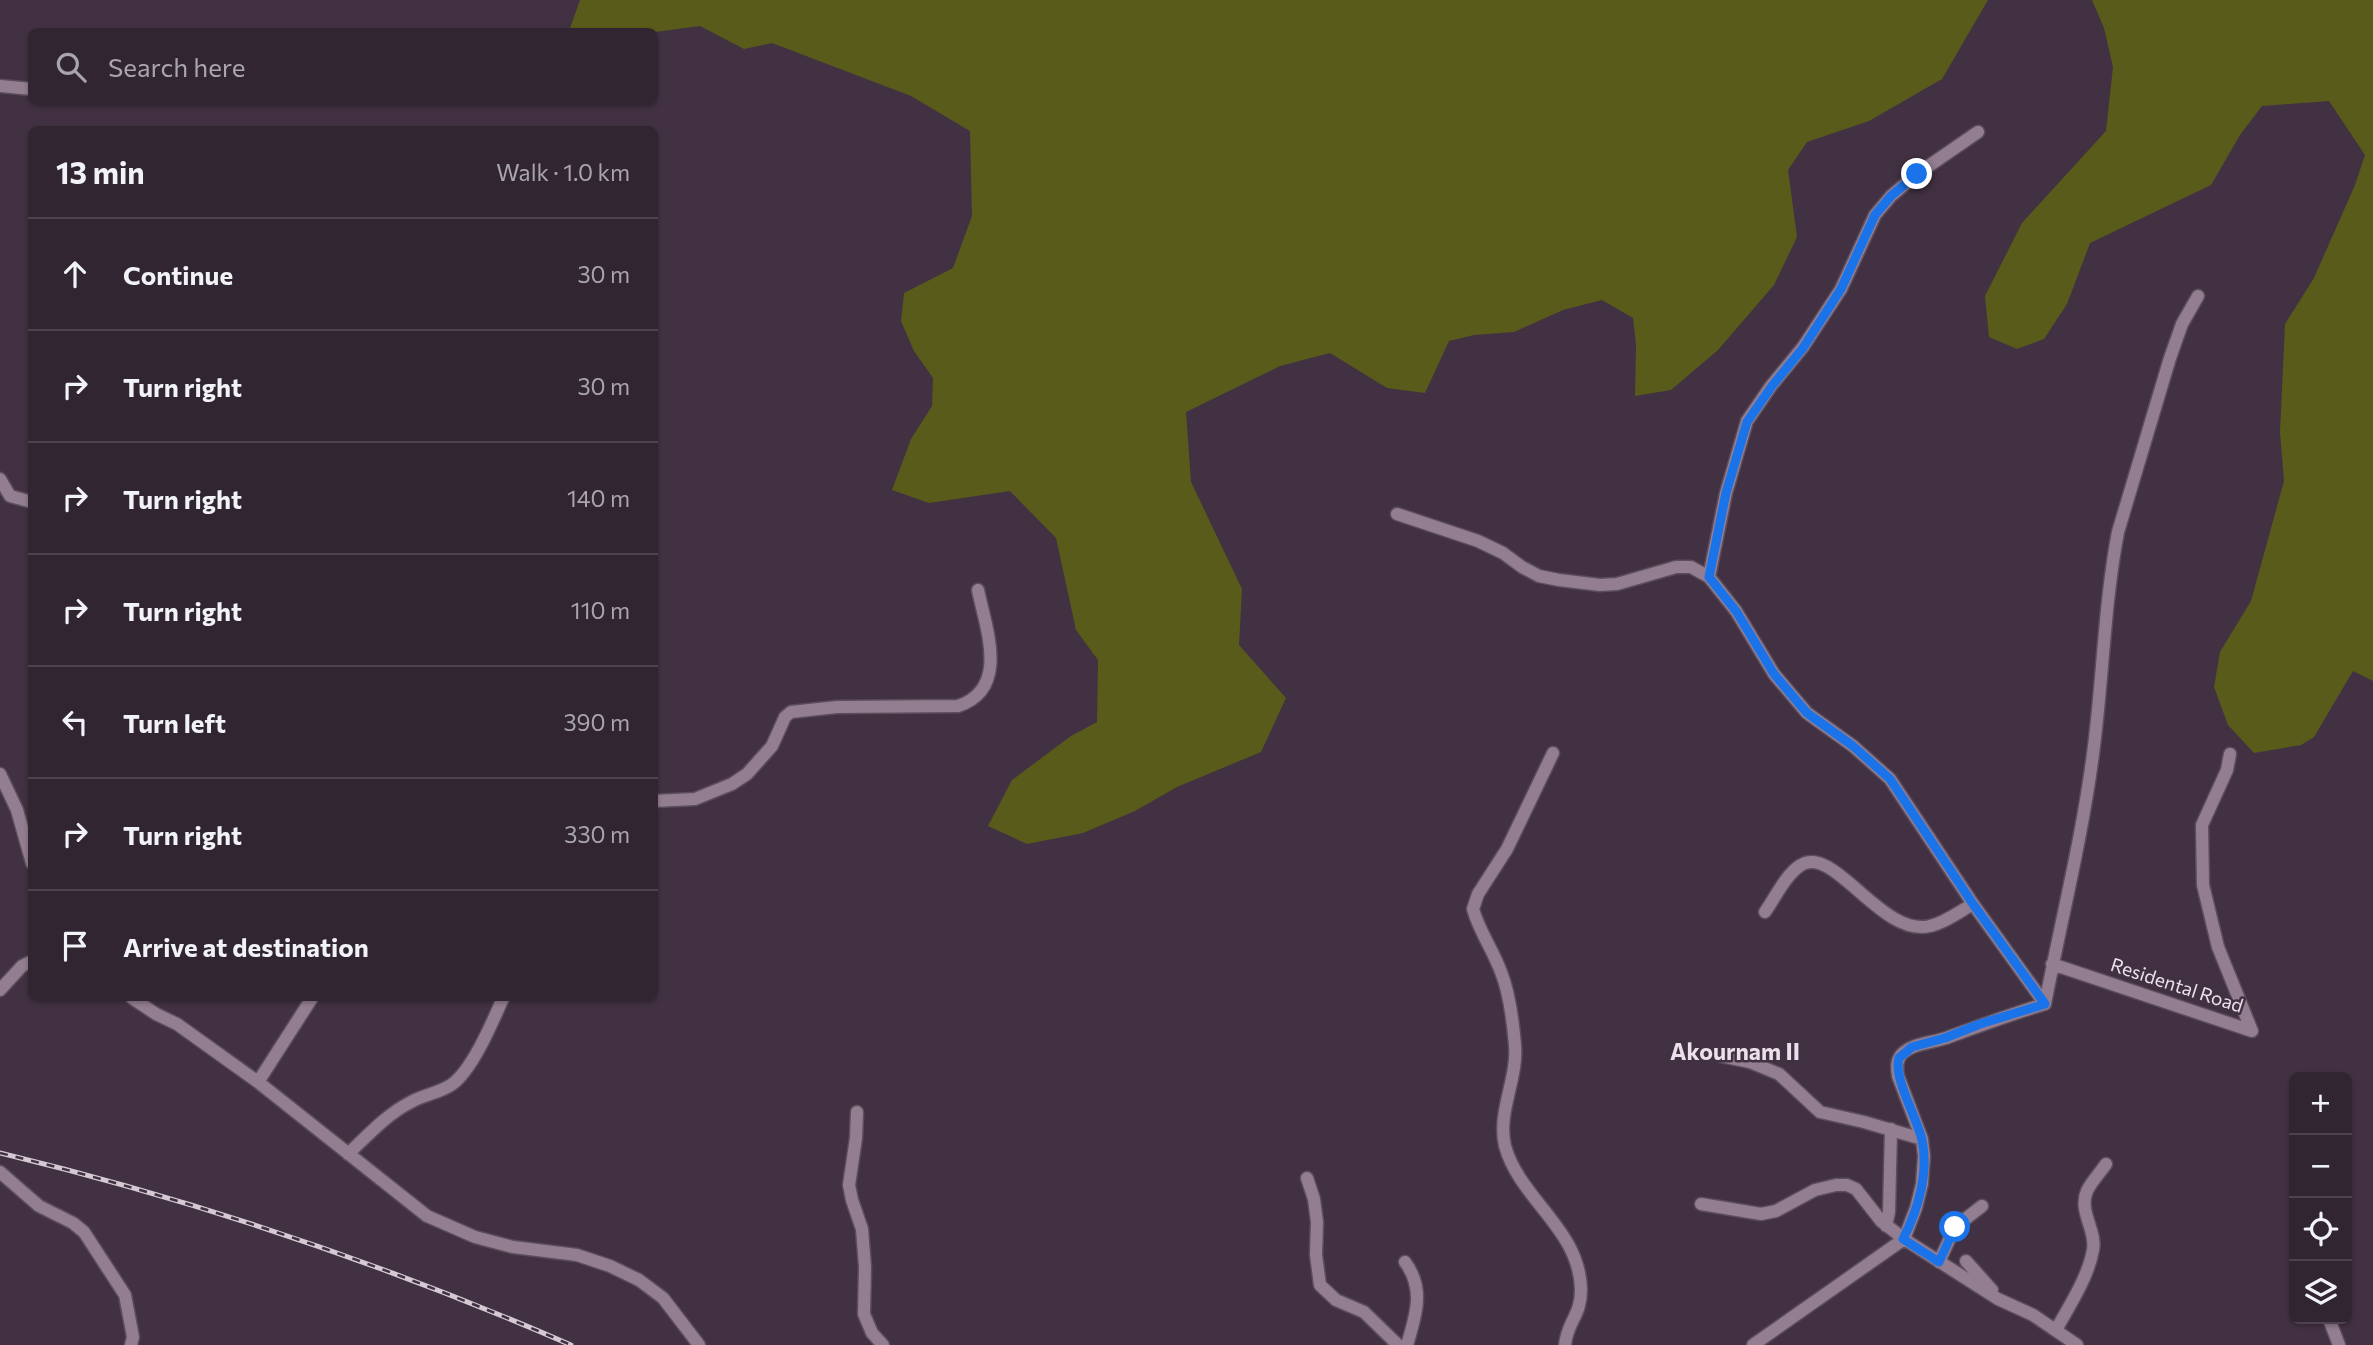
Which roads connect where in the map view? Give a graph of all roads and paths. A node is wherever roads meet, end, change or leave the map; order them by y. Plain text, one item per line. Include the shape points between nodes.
1 (0, 86) edge
2 (28, 89) edge
3 (1978, 132) dead end
4 (2198, 296) dead end
5 (0, 478) edge
6 (28, 501) edge
7 (1397, 514) dead end
8 (1709, 577) junction
9 (978, 590) dead end
10 (1553, 753) dead end
11 (2231, 754) dead end
12 (0, 774) edge
13 (658, 801) edge
14 (28, 849) edge
15 (1973, 904) junction
16 (1765, 912) dead end
17 (28, 963) edge
18 (2052, 964) junction
19 (0, 990) edge
20 (136, 1001) edge
21 (310, 1001) edge
22 (502, 1001) edge
23 (2045, 1004) junction
24 (1721, 1056) dead end
25 (258, 1083) junction
26 (857, 1112) dead end
27 (1891, 1129) junction
28 (1922, 1139) junction
29 (348, 1154) junction
30 (2106, 1164) dead end
31 (0, 1172) edge
32 (1307, 1178) dead end
33 (1701, 1203) dead end
34 (1983, 1206) dead end
35 (1886, 1226) junction
36 (1903, 1239) junction
37 (1966, 1261) dead end
38 (1405, 1262) dead end
39 (1939, 1262) junction
40 (1998, 1299) junction
41 (2331, 1324) edge
42 (2056, 1331) junction
43 (131, 1345) edge
44 (699, 1345) edge
45 (884, 1345) edge
46 (1398, 1345) edge
47 (1407, 1345) edge
48 (1565, 1345) edge
49 (1753, 1345) edge
50 (2077, 1345) edge
51 (2339, 1345) edge

1 - 2 street
3 - 8 street via 1917,174 1875,215 1841,289 1747,422
4 - 18 street via 2170,358 2118,532 2093,757
5 - 6 street via 10,496
7 - 8 street via 1478,541 1539,576 1617,584 1691,567
8 - 15 street via 1736,611 1774,674 1807,713 1890,779
9 - 13 street via 991,667 987,682 967,703 791,712 772,746 732,785 695,799
10 - 48 street via 1473,909 1502,973 1515,1048 1503,1127 1506,1147 1516,1171 1559,1228 1579,1272 1580,1305
11 - 18 street, Residental Road via 2202,825 2203,885 2218,947 2252,1031
12 - 14 street
15 - 16 street via 1929,927 1913,925 1873,905 1825,864 1804,862
15 - 23 street
17 - 19 street
18 - 23 street
20 - 25 street via 177,1024
21 - 25 street
22 - 29 street via 490,1029 452,1085 398,1109
23 - 28 street via 1912,1047 1899,1058 1898,1076
24 - 27 street via 1779,1074 1820,1112
25 - 29 street
26 - 45 street via 849,1185 862,1229 864,1314 872,1333
27 - 28 street
27 - 35 street
28 - 36 street via 1922,1184
29 - 44 street via 427,1216 453,1228 513,1247 578,1255 639,1280 677,1313
30 - 42 street via 2086,1192 2093,1251
31 - 43 street via 39,1206 84,1232 125,1295
32 - 46 street via 1317,1222 1320,1285 1336,1300 1364,1312
33 - 35 street via 1761,1214 1815,1190 1847,1185 1856,1189
34 - 39 street via 1955,1227
35 - 36 street
36 - 39 street
36 - 49 street
37 - 40 street
38 - 47 street via 1417,1288 1418,1308
39 - 40 street
40 - 42 street
41 - 51 street
42 - 50 street

